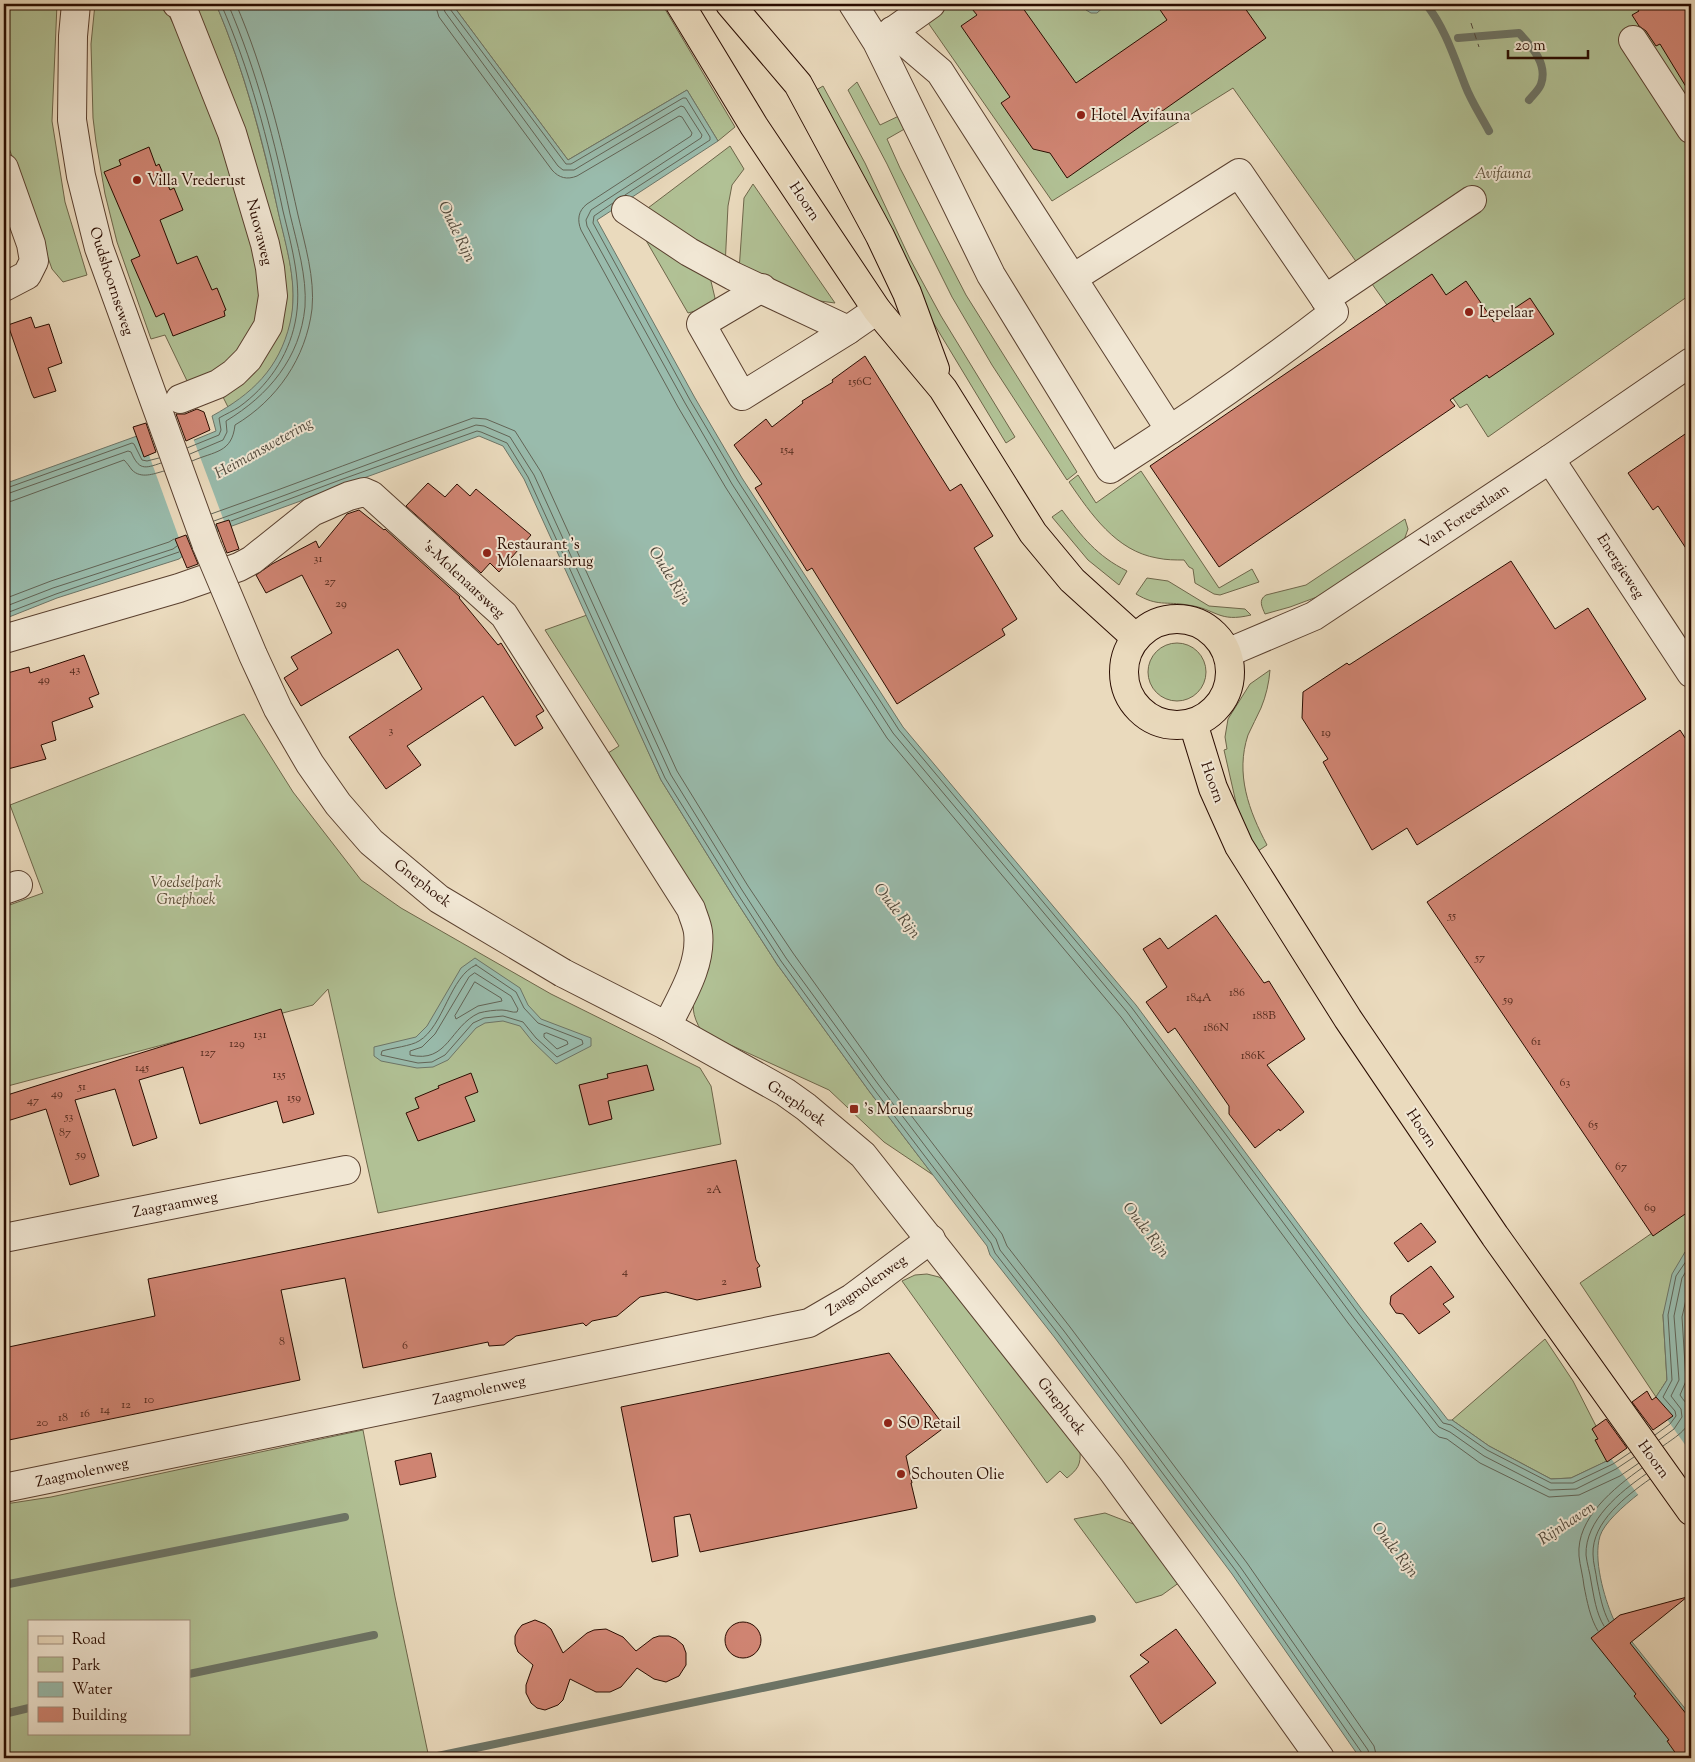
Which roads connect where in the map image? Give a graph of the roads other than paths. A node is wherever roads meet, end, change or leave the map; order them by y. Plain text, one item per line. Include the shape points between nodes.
1 (76, 4) edge
2 (177, 4) edge
3 (680, 4) edge
4 (730, 4) edge
5 (854, 4) edge
6 (930, 4) edge
7 (885, 37) junction
8 (1633, 40) dead end
9 (1691, 129) edge
10 (4, 168) edge
11 (1472, 200) dead end
12 (626, 210) dead end
13 (1073, 278) junction
14 (4, 287) edge
15 (762, 288) junction
16 (1325, 299) junction
17 (877, 310) junction
18 (848, 330) junction
19 (1691, 362) edge
20 (943, 389) junction
21 (180, 398) dead end
22 (1170, 430) junction
23 (1550, 459) junction
24 (208, 546) joint
25 (1136, 638) junction
26 (4, 639) edge
27 (1227, 653) junction
28 (1691, 673) edge
29 (1193, 723) junction
30 (668, 1026) junction
31 (346, 1170) dead end
32 (4, 1238) edge
33 (931, 1239) junction
34 (4, 1488) edge
35 (1691, 1510) edge
36 (1320, 1758) edge

1 - 24 street, Oudshoornseweg via 72,120 81,176 99,248
2 - 21 street, Nuovaweg via 182,7 232,133 265,244 273,296 268,326 248,359 218,384
3 - 17 main road, Hoorn via 750,119
4 - 20 main road, Hoorn via 798,84 880,236 907,293
5 - 7 street
6 - 7 street
7 - 13 street via 940,72
7 - 22 street via 991,275 1110,469
8 - 9 street
10 - 14 street via 34,261 27,275
11 - 16 street
12 - 15 street via 688,252
13 - 16 street via 1239,173
13 - 22 street
15 - 18 street
15 - 18 street via 701,324 742,396
16 - 22 street via 1334,312 1283,352
17 - 18 street
17 - 20 main road, Hoorn
19 - 23 street, Van Foreestlaan
20 - 25 main road, Hoorn via 1033,533 1072,580
23 - 27 street, Van Foreestlaan via 1314,616
23 - 28 street, Energieweg
24 - 30 street, Gnephoek, bridge via 278,709 310,764 338,804 371,842 439,899 564,973
25 - 27 main road via 1159,622 1186,619 1207,628
25 - 29 main road via 1126,656 1124,672 1126,687 1136,706 1162,723
26 - 30 street, 's-Molenaarsweg via 179,588 239,567 312,512 356,494 364,492 371,495 504,614 691,909 698,930 698,952
27 - 29 main road via 1230,675 1225,696 1212,713
29 - 35 main road, Hoorn via 1213,788 1239,846 1353,1027 1494,1236
30 - 33 street, Gnephoek via 806,1106 863,1155
31 - 32 street, Zaagraamweg
33 - 34 street, Zaagmolenweg via 852,1298 809,1323
33 - 36 street, Gnephoek via 1111,1469

